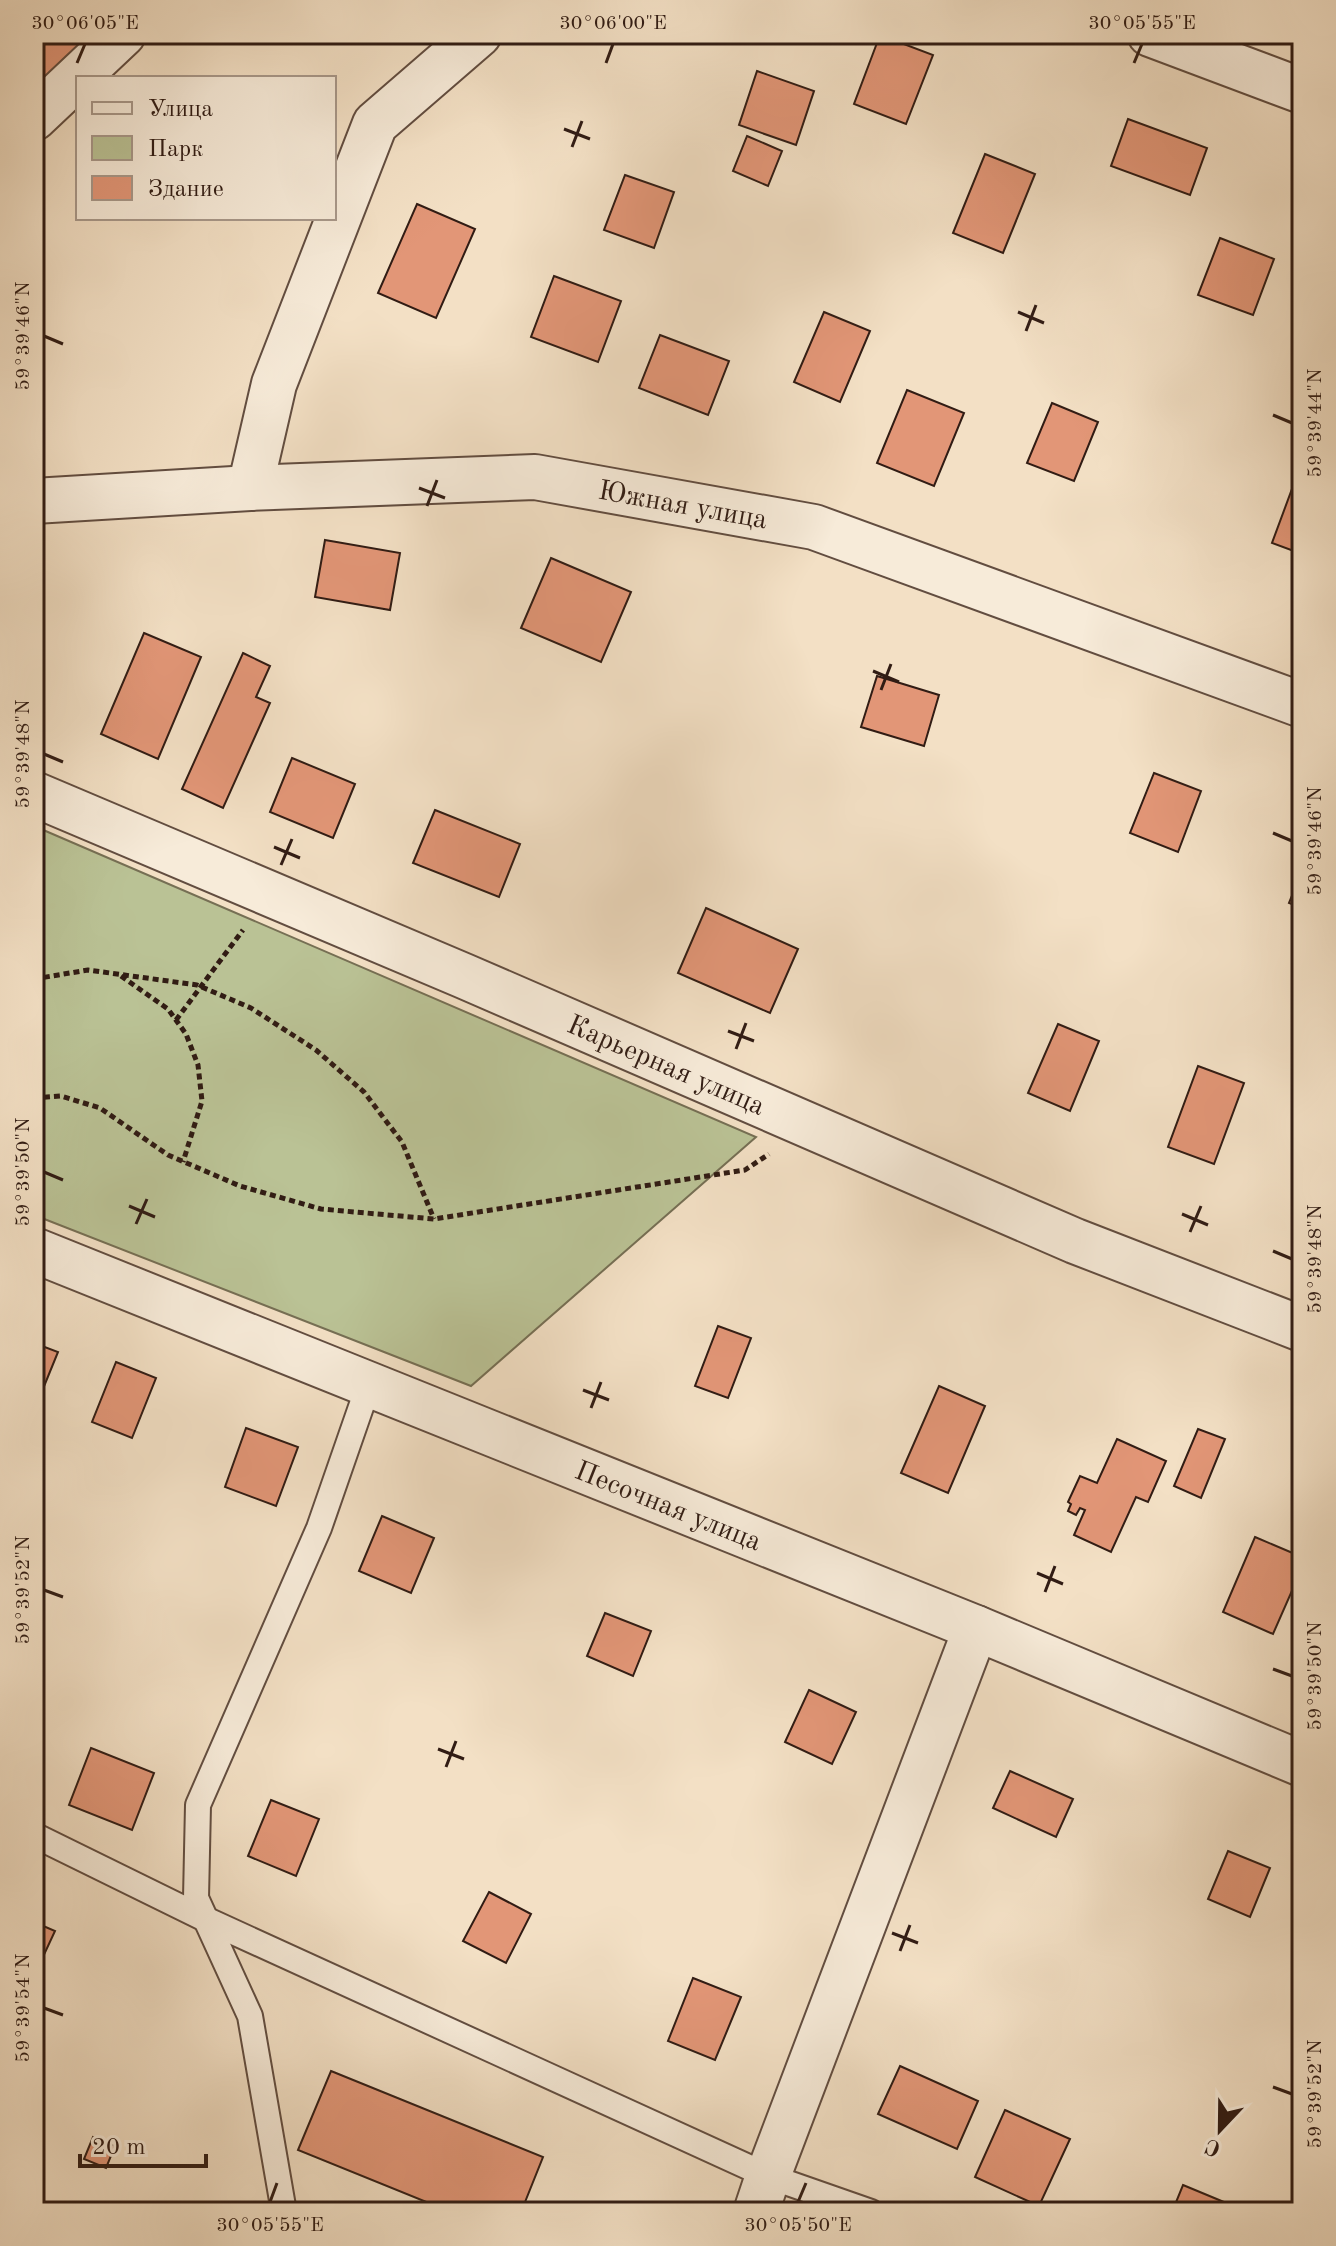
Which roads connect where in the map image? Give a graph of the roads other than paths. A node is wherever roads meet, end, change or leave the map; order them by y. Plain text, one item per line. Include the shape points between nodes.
1 (123, 34) edge
2 (479, 34) edge
3 (1150, 34) edge
4 (78, 76) edge
5 (76, 78) edge
6 (1302, 91) edge
7 (34, 118) edge
8 (250, 488) junction
9 (34, 501) edge
10 (1302, 705) edge
11 (34, 794) edge
12 (34, 1250) edge
13 (1302, 1329) edge
14 (369, 1384) junction
15 (976, 1628) junction
16 (1302, 1764) edge
17 (34, 1835) edge
18 (205, 1919) junction
19 (762, 2194) edge
20 (284, 2212) edge
21 (871, 2212) edge

1 - 4 street
2 - 8 street via 375,124 274,384
3 - 6 street
5 - 7 street
8 - 9 street, Южная улица
8 - 10 street, Южная улица via 535,477 814,527
11 - 13 street, Карьерная улица via 1075,1241
12 - 14 street, Песочная улица
14 - 15 street, Песочная улица
14 - 18 lane via 319,1528 198,1805 196,1898
15 - 16 street, Песочная улица
15 - 19 street
17 - 18 lane
18 - 19 lane
18 - 20 lane via 250,2016
19 - 21 lane

